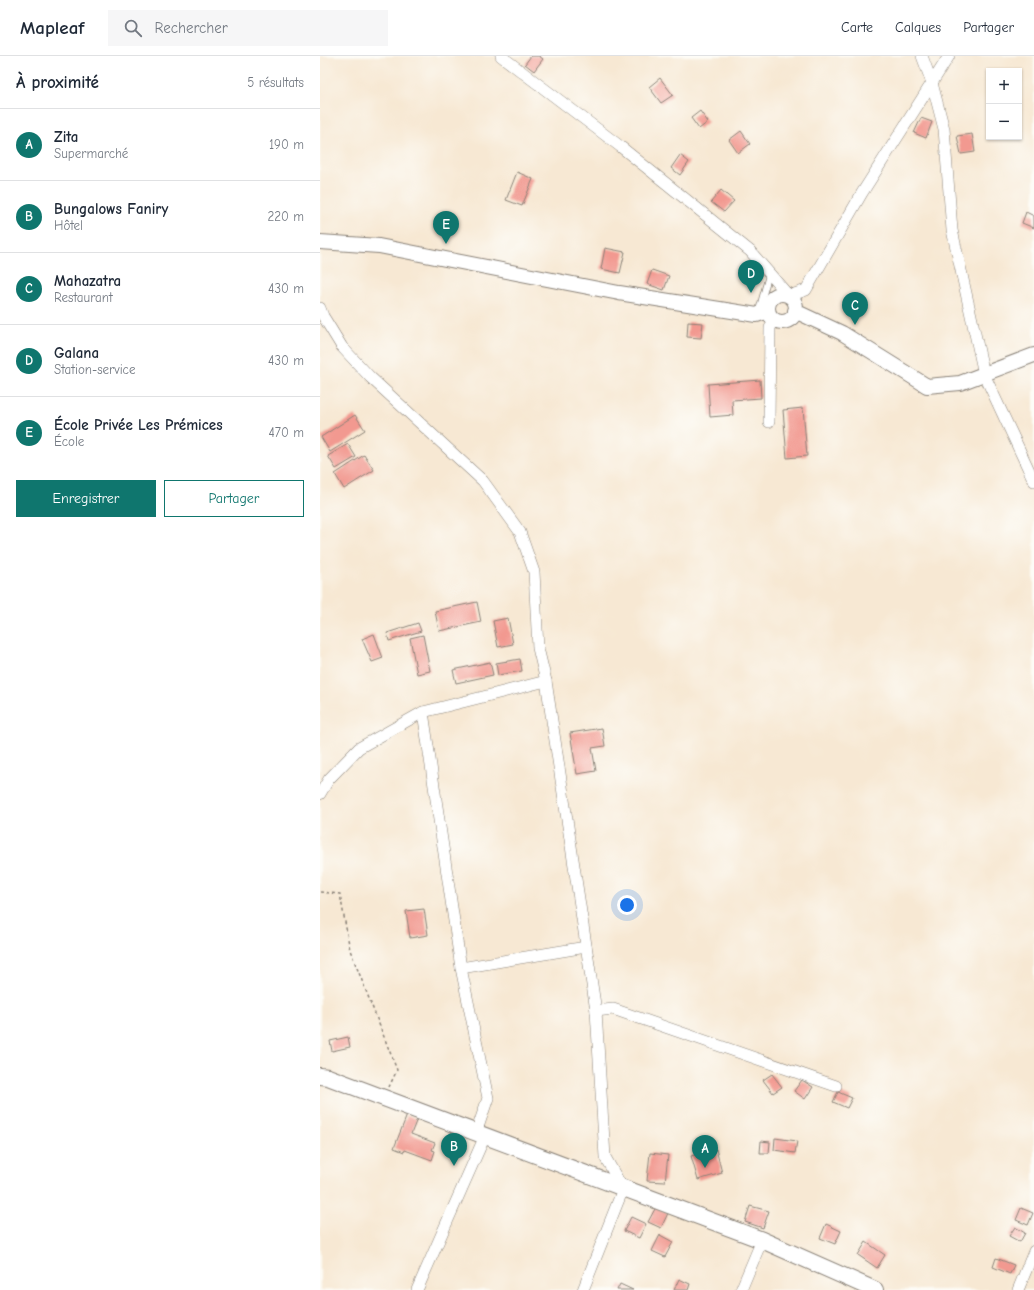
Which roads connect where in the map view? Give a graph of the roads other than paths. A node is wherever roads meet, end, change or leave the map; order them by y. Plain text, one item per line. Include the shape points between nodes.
1 (501, 56) edge
2 (922, 56) edge
3 (949, 56) edge
4 (932, 83) junction
5 (320, 242) edge
6 (769, 273) junction
7 (789, 296) junction
8 (320, 308) edge
9 (795, 312) junction
10 (766, 315) junction
11 (1034, 355) edge
12 (984, 374) junction
13 (769, 422) dead end
14 (1034, 481) edge
15 (546, 680) junction
16 (424, 712) junction
17 (320, 794) edge
18 (586, 947) junction
19 (461, 968) junction
20 (596, 1011) junction
21 (320, 1076) edge
22 (836, 1086) dead end
23 (481, 1134) junction
24 (623, 1189) junction
25 (762, 1240) junction
26 (1034, 1251) edge
27 (417, 1290) edge
28 (583, 1290) edge
29 (741, 1290) edge
30 (875, 1290) edge
31 (1018, 1290) edge

1 - 6 street via 621,147 750,251
2 - 4 street
3 - 4 street
4 - 7 street via 862,193 806,290
4 - 12 street via 944,129 952,230
5 - 10 street via 379,246 619,293
6 - 7 street
6 - 10 lane
7 - 9 street via 794,300
7 - 10 street via 781,293 773,296 768,302
8 - 15 street via 342,347 370,378 483,481 520,532 534,572 538,648
9 - 10 street via 786,321 780,322
9 - 12 street via 842,333 927,386 960,383
10 - 13 street via 770,328
11 - 12 street
12 - 14 street
15 - 16 street
15 - 18 street
16 - 17 street via 359,748 329,779
16 - 19 street
18 - 19 street
18 - 20 street
19 - 23 street via 488,1098
20 - 22 street via 613,1009
20 - 24 street via 605,1157
21 - 23 main road
23 - 24 main road
23 - 27 street
24 - 25 main road
24 - 28 street
25 - 29 street
25 - 30 main road
26 - 31 street

